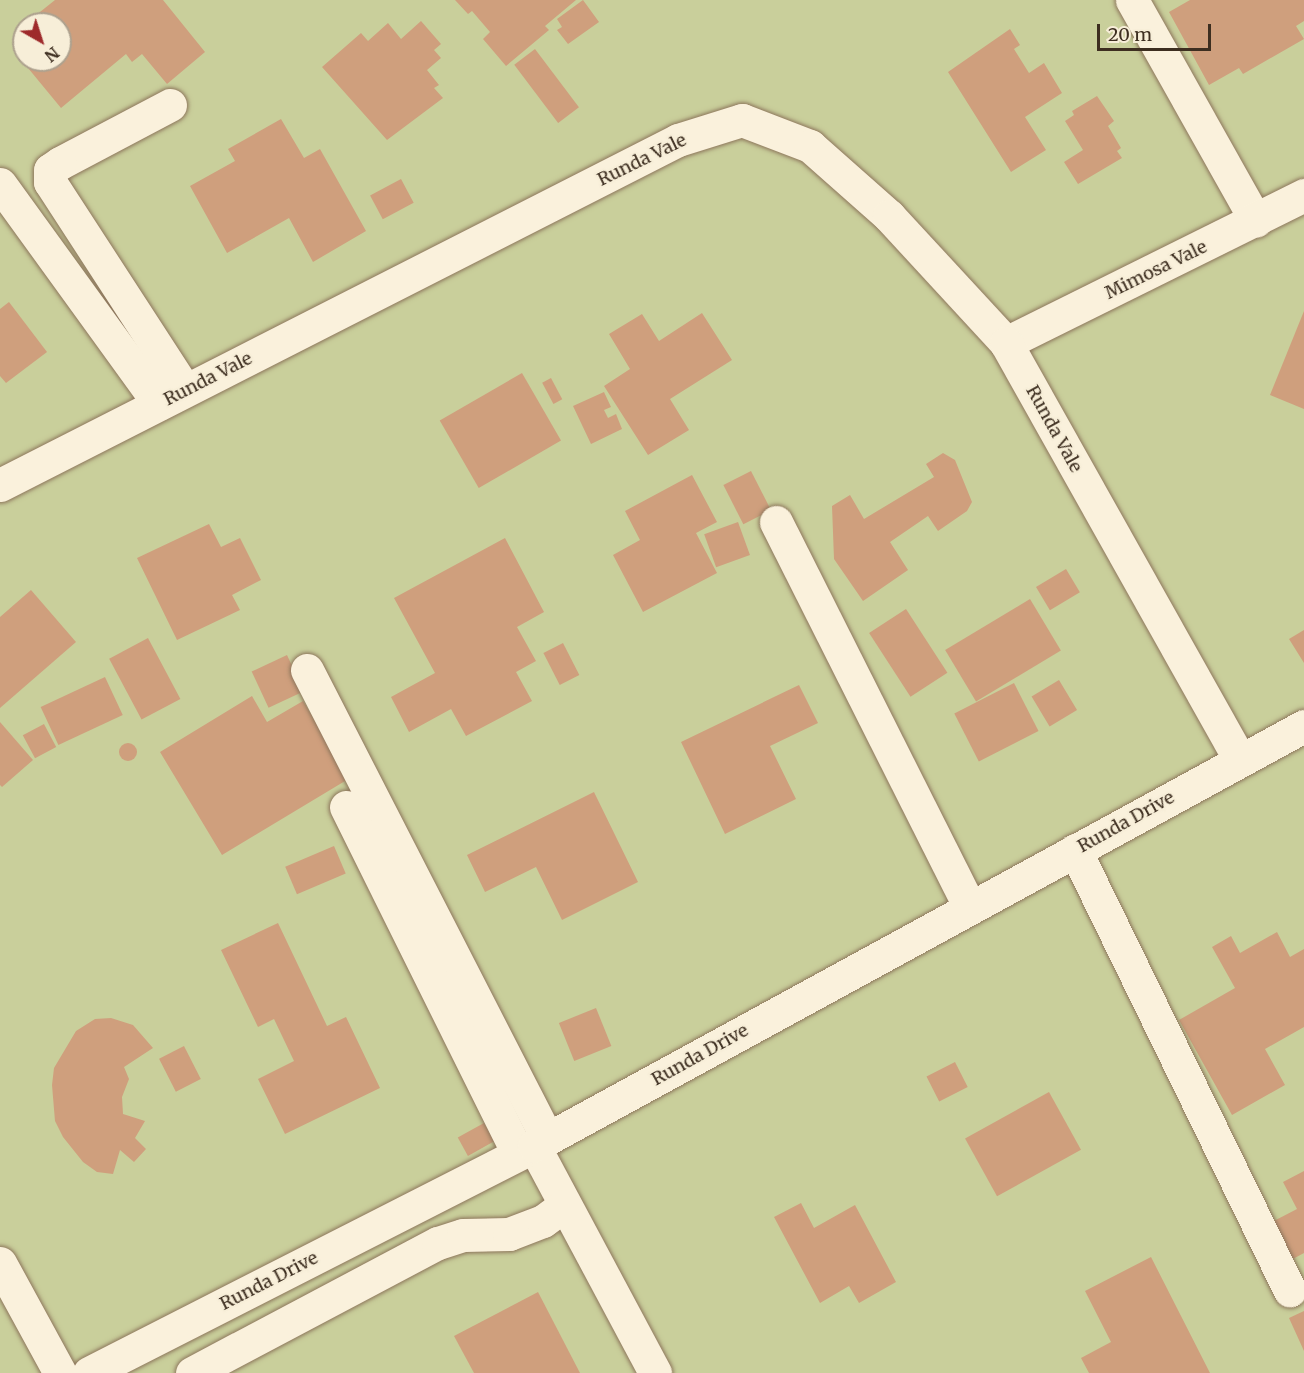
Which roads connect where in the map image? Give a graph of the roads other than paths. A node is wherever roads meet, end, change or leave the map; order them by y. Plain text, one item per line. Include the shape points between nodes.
1 (1132, 0) edge
2 (170, 105) dead end
3 (0, 184) edge
4 (1304, 195) edge
5 (1256, 221) junction
6 (1006, 343) junction
7 (172, 397) junction
8 (0, 485) edge
9 (776, 522) dead end
10 (307, 670) dead end
11 (1304, 726) edge
12 (1239, 759) junction
13 (346, 807) dead end
14 (1075, 850) junction
15 (970, 907) junction
16 (533, 1146) junction
17 (564, 1206) junction
18 (0, 1263) edge
19 (1290, 1290) dead end
20 (60, 1373) edge
21 (89, 1373) edge
22 (192, 1373) edge
23 (655, 1373) edge

1 - 5 street
2 - 7 street via 60,163 50,170 50,182
3 - 7 street
4 - 5 street, Mimosa Vale
5 - 6 street, Mimosa Vale
6 - 7 street, Runda Vale via 889,216 810,146 742,120 678,140
6 - 12 street, Runda Vale
7 - 8 street, Runda Vale
9 - 15 street
10 - 16 street
11 - 12 street, Runda Drive
12 - 14 street, Runda Drive
13 - 16 street
14 - 15 street, Runda Drive
14 - 19 street
15 - 16 street, Runda Drive
16 - 17 street
16 - 21 street, Runda Drive
17 - 22 street via 543,1221 509,1234 463,1235 438,1243
17 - 23 street via 590,1247
18 - 20 street

